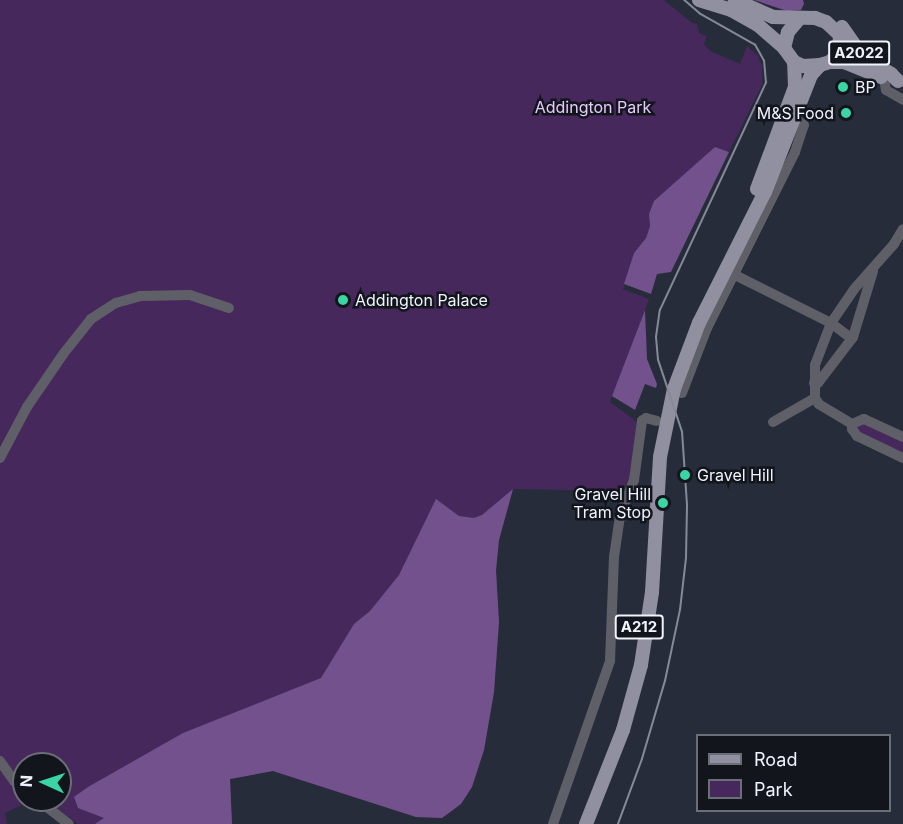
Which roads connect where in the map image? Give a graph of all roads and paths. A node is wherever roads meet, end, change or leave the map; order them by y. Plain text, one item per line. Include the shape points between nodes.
1 (699, 0) edge
2 (735, 0) edge
3 (799, 19) junction
4 (826, 22) junction
5 (784, 48) junction
6 (794, 62) junction
7 (825, 63) junction
8 (895, 81) edge
9 (903, 100) edge
10 (797, 120) junction
11 (903, 229) edge
12 (898, 247) edge
13 (873, 270) junction
14 (734, 274) junction
15 (229, 308) dead end
16 (831, 323) junction
17 (852, 339) junction
18 (688, 364) junction
19 (814, 383) junction
20 (682, 393) dead end
21 (815, 399) junction
22 (652, 420) junction
23 (773, 422) dead end
24 (852, 424) junction
25 (903, 437) edge
26 (0, 458) edge
27 (903, 458) edge
28 (0, 761) edge
29 (12, 778) edge
30 (54, 812) edge
31 (69, 824) edge
32 (553, 824) edge
33 (577, 824) edge
34 (586, 824) edge

1 - 5 main road via 745,17
2 - 3 main road via 773,16
3 - 4 main road
3 - 5 main road via 788,32
4 - 7 main road via 837,30 841,40 839,53
4 - 8 main road, A2022 via 845,30 863,57 891,74
5 - 6 main road
6 - 7 main road via 803,66
6 - 22 main road, A212 via 795,87 758,188 692,320
7 - 8 main road, A2022 via 844,62
7 - 10 main road, A212 via 811,75
8 - 9 street via 886,90
10 - 14 street via 804,129 795,152
10 - 18 main road, A212 via 699,323
11 - 12 street
12 - 13 street
13 - 16 street
13 - 17 street
14 - 16 street
14 - 18 street
15 - 26 street via 190,295 140,296 116,303 91,320 64,353 27,407
16 - 17 street
16 - 19 street via 815,365
17 - 19 street via 818,383
18 - 20 street
18 - 34 main road, A212 via 669,409 660,457 652,592 639,675 620,738
19 - 21 street
21 - 23 street
21 - 24 street
22 - 32 street via 643,419 640,427 634,480 620,516 614,557 610,661
22 - 33 main road, A212 via 643,597 632,670 614,730
24 - 25 street via 864,419
24 - 27 street via 857,436
28 - 29 street
30 - 31 street

